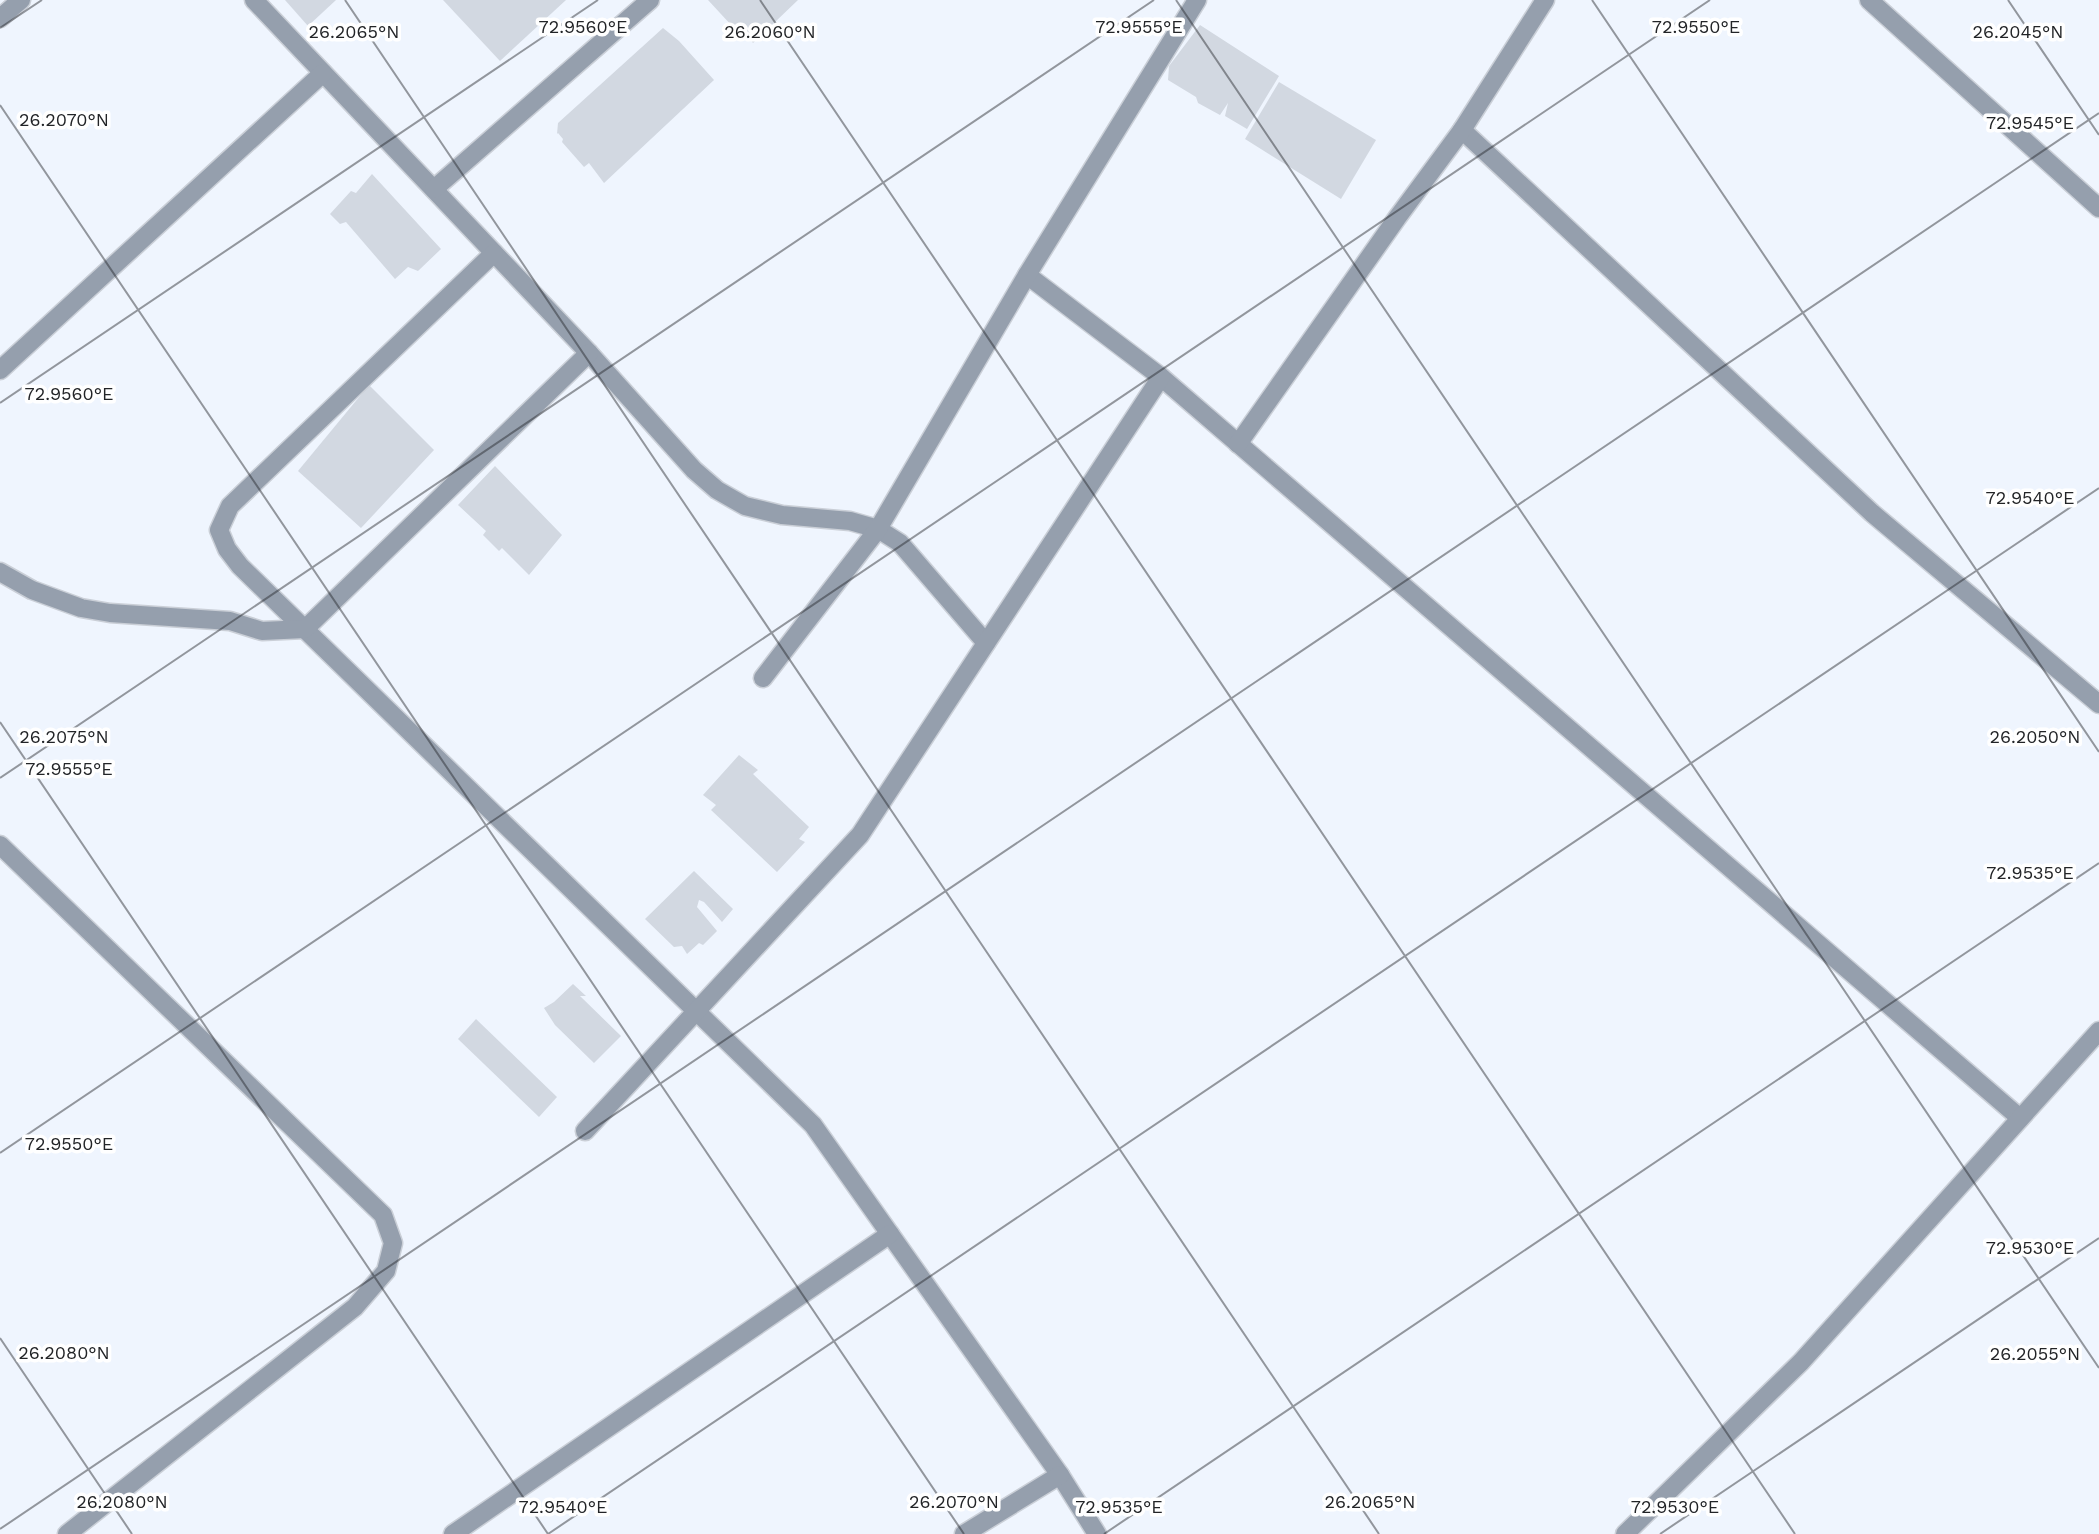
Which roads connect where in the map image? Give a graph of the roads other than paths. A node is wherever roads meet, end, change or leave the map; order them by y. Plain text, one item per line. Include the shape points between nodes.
1 (20, 0) edge
2 (254, 0) edge
3 (650, 0) edge
4 (1197, 0) edge
5 (1545, 0) edge
6 (1869, 0) edge
7 (0, 19) edge
8 (323, 73) junction
9 (1462, 130) junction
10 (434, 189) junction
11 (2099, 208) edge
12 (494, 253) junction
13 (1027, 275) junction
14 (589, 352) junction
15 (0, 370) edge
16 (1161, 377) junction
17 (1238, 444) junction
18 (877, 528) junction
19 (0, 572) edge
20 (305, 629) junction
21 (986, 643) junction
22 (763, 678) dead end
23 (2099, 704) edge
24 (0, 845) edge
25 (696, 1011) junction
26 (2099, 1031) edge
27 (2020, 1118) junction
28 (585, 1131) dead end
29 (890, 1234) junction
30 (1060, 1475) junction
31 (67, 1534) edge
32 (453, 1534) edge
33 (964, 1534) edge
34 (1097, 1534) edge
35 (1625, 1534) edge

1 - 7 street
2 - 8 street
3 - 10 street
4 - 13 street
5 - 9 street
6 - 11 street
8 - 10 street
8 - 15 street
9 - 17 street
9 - 23 street via 1872,513
10 - 12 street
12 - 14 street
12 - 20 street via 230,506 219,530 227,549
13 - 16 street
13 - 18 street
14 - 18 street via 717,491 744,506 782,515
14 - 20 street
16 - 17 street
16 - 21 street
17 - 27 street
18 - 21 street via 900,543
18 - 22 street
19 - 20 street via 81,608 230,621 262,631
20 - 25 street
21 - 25 street via 860,835
24 - 31 street via 383,1215 393,1243 386,1271 355,1307
25 - 28 street
25 - 29 street via 813,1125
26 - 27 street
27 - 35 street via 1801,1362
29 - 30 street
29 - 32 street
30 - 33 street
30 - 34 street

